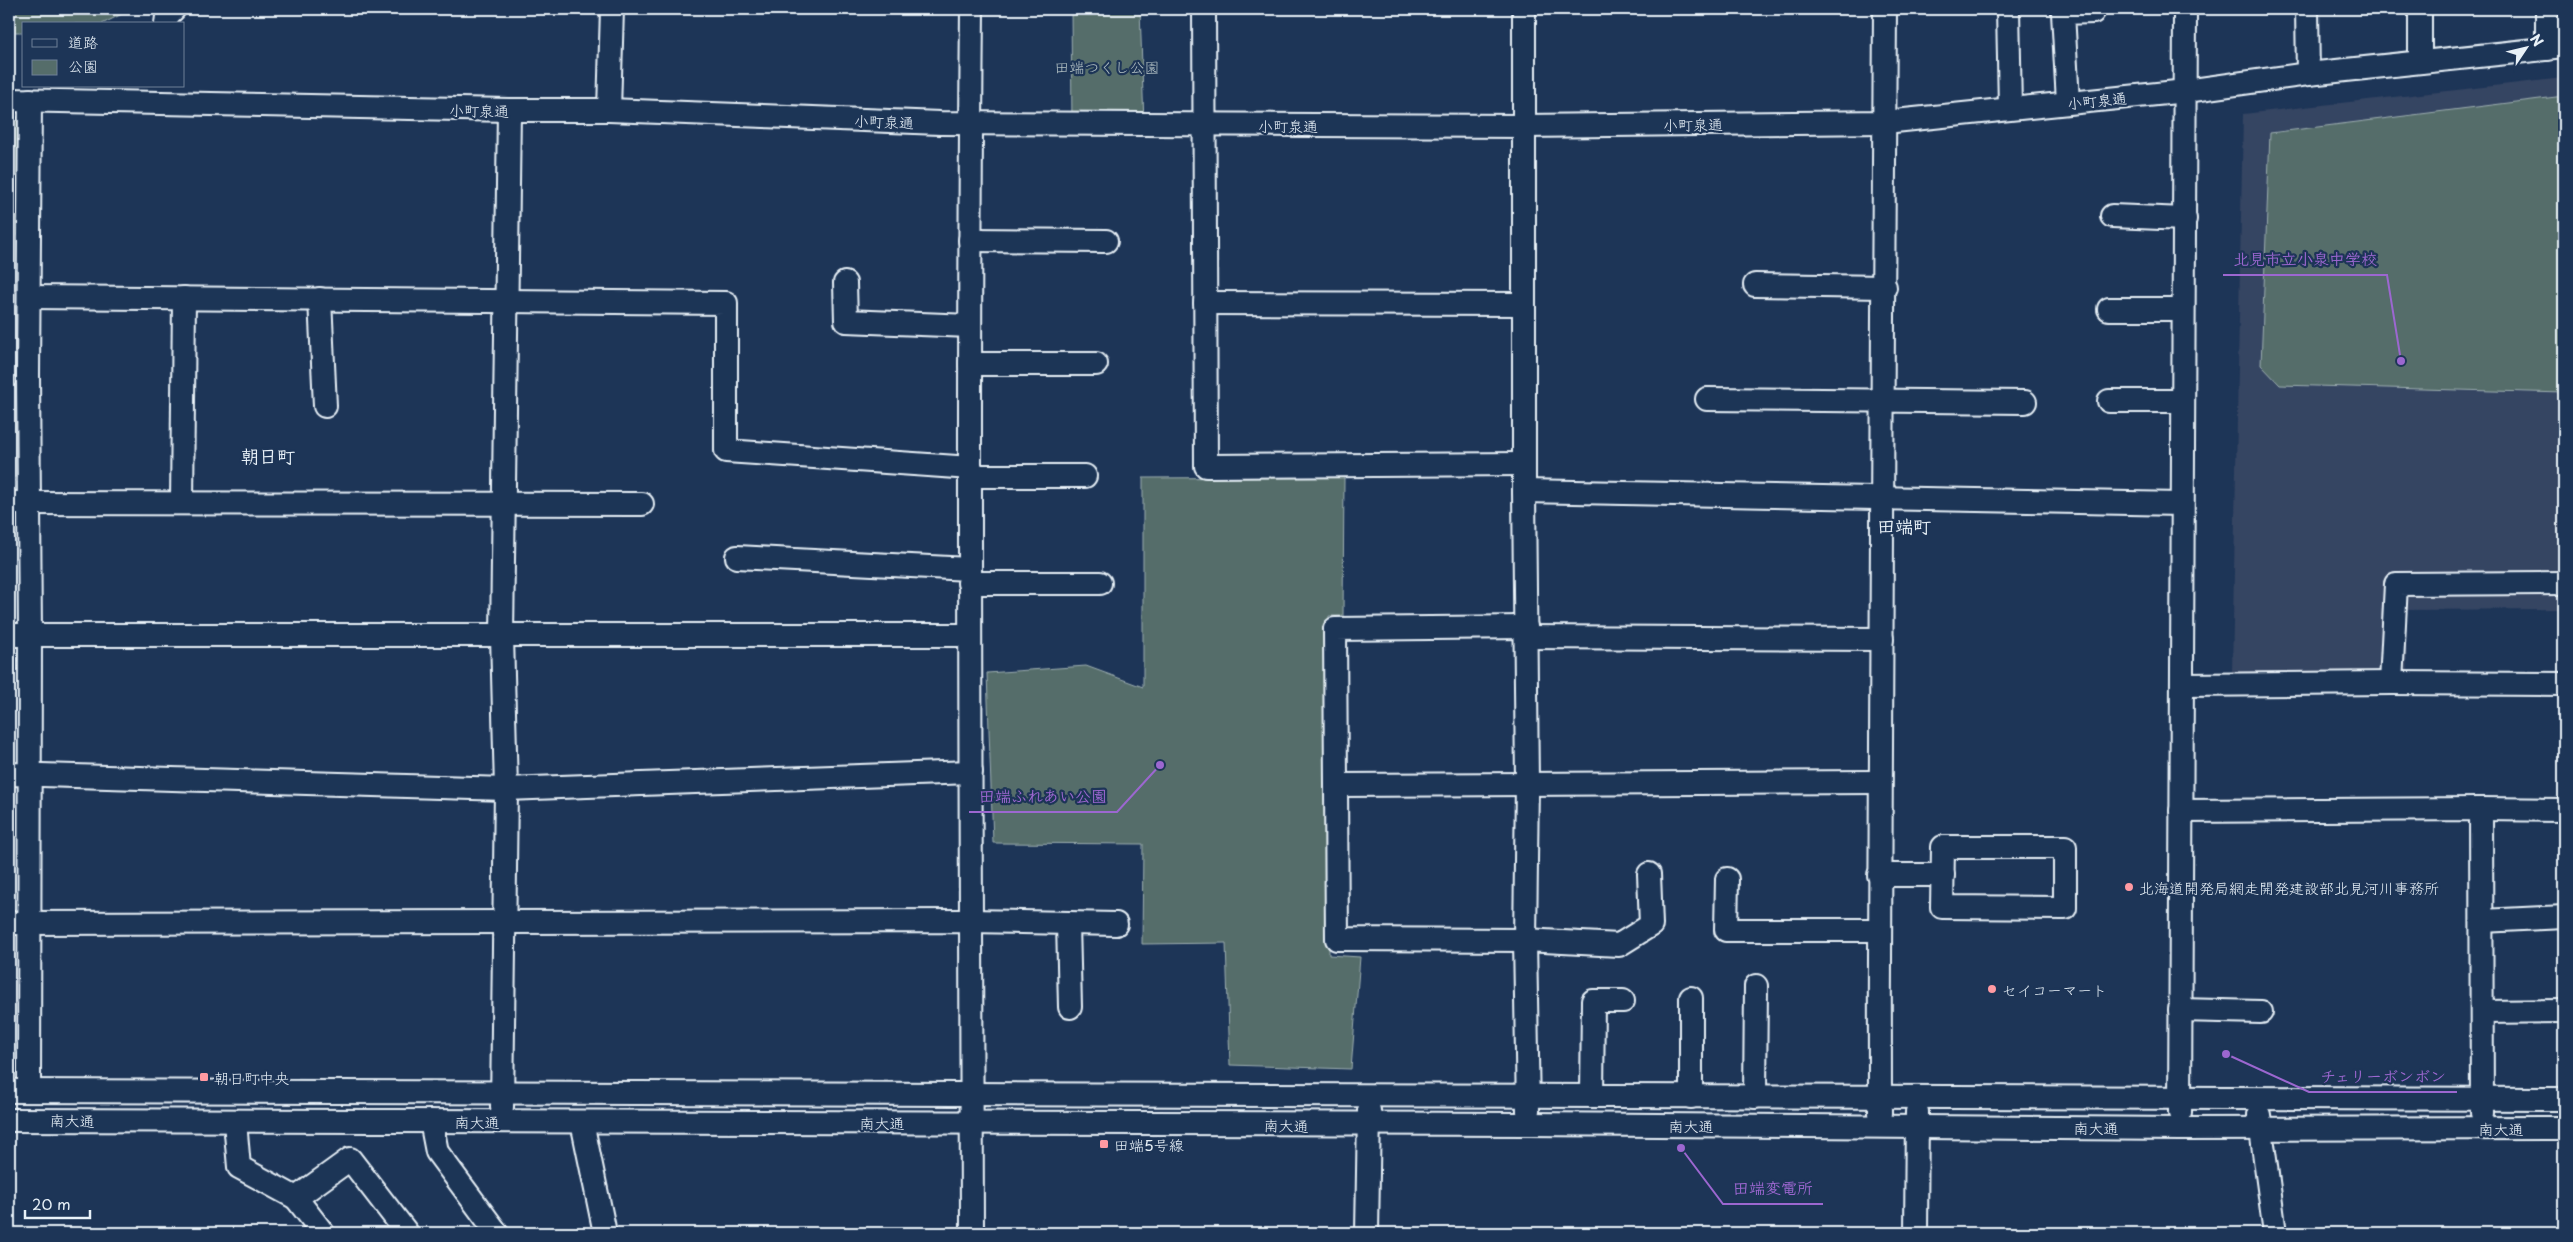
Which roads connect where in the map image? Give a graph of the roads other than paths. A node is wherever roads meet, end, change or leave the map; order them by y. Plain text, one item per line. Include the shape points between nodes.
1 (174, 9) edge
2 (612, 9) edge
3 (972, 9) edge
4 (1204, 9) edge
5 (1524, 9) edge
6 (1885, 9) edge
7 (2008, 9) edge
8 (2185, 9) edge
9 (2307, 9) edge
10 (2420, 9) edge
11 (2547, 9) edge
12 (2093, 12) dead end
13 (166, 22) edge
14 (2556, 48) edge
15 (2420, 62) junction
16 (2308, 74) junction
17 (2186, 91) junction
18 (161, 94) edge
19 (19, 100) edge
20 (2068, 102) junction
21 (2010, 108) junction
22 (509, 110) junction
23 (609, 110) junction
24 (1885, 122) junction
25 (970, 123) junction
26 (1203, 124) junction
27 (1524, 126) junction
28 (2112, 216) dead end
29 (2185, 219) junction
30 (970, 240) junction
31 (1106, 241) dead end
32 (845, 283) dead end
33 (1755, 284) dead end
34 (1885, 287) junction
35 (29, 297) junction
36 (184, 298) junction
37 (320, 299) junction
38 (505, 300) junction
39 (1205, 303) junction
40 (1523, 304) junction
41 (2109, 309) dead end
42 (2183, 309) junction
43 (970, 326) junction
44 (970, 364) junction
45 (1096, 364) dead end
46 (18, 373) edge
47 (1707, 399) dead end
48 (1884, 399) junction
49 (2109, 401) dead end
50 (2182, 401) junction
51 (2025, 402) dead end
52 (325, 406) dead end
53 (1524, 464) junction
54 (970, 472) junction
55 (1085, 476) dead end
56 (1524, 491) junction
57 (1884, 499) junction
58 (503, 502) junction
59 (19, 503) edge
60 (182, 503) junction
61 (642, 504) dead end
62 (2181, 504) junction
63 (737, 557) dead end
64 (969, 576) junction
65 (1100, 583) dead end
66 (2564, 583) edge
67 (1526, 632) junction
68 (19, 635) edge
69 (969, 635) junction
70 (502, 636) junction
71 (1882, 639) junction
72 (2391, 683) junction
73 (2564, 684) edge
74 (2182, 686) junction
75 (971, 772) junction
76 (19, 774) edge
77 (1879, 782) junction
78 (1527, 783) junction
79 (1337, 785) junction
80 (506, 789) junction
81 (2481, 809) junction
82 (2564, 810) edge
83 (2181, 811) junction
84 (1649, 874) dead end
85 (1879, 875) junction
86 (1942, 875) junction
87 (1728, 879) dead end
88 (2564, 917) edge
89 (2482, 921) junction
90 (503, 922) junction
91 (970, 922) junction
92 (19, 923) edge
93 (1068, 923) junction
94 (1116, 924) dead end
95 (1879, 930) junction
96 (1525, 940) junction
97 (1756, 986) dead end
98 (1691, 998) dead end
99 (1623, 1001) dead end
100 (1070, 1007) dead end
101 (2180, 1010) junction
102 (2564, 1011) edge
103 (2261, 1012) dead end
104 (2483, 1012) junction
105 (19, 1092) edge
106 (502, 1092) junction
107 (972, 1094) junction
108 (1370, 1095) junction
109 (1528, 1096) junction
110 (1592, 1096) junction
111 (1691, 1097) junction
112 (1755, 1097) junction
113 (1880, 1098) junction
114 (1917, 1098) junction
115 (2180, 1099) junction
116 (2257, 1099) junction
117 (2482, 1100) junction
118 (2564, 1100) edge
119 (9, 1120) edge
120 (503, 1120) junction
121 (431, 1121) junction
122 (235, 1122) junction
123 (582, 1122) junction
124 (971, 1122) junction
125 (1528, 1124) junction
126 (1369, 1126) junction
127 (1917, 1126) junction
128 (1880, 1127) junction
129 (2483, 1128) junction
130 (2564, 1128) edge
131 (2180, 1129) junction
132 (2261, 1129) junction
133 (296, 1198) junction
134 (323, 1233) edge
135 (407, 1233) edge
136 (497, 1233) edge
137 (605, 1233) edge
138 (972, 1233) edge
139 (1366, 1233) edge
140 (1916, 1233) edge
141 (2275, 1233) edge

1 - 13 street
2 - 23 street
3 - 25 street
4 - 26 street
5 - 27 street
6 - 24 street
7 - 21 street
8 - 17 street
9 - 16 street
10 - 15 street
11 - 14 street
12 - 20 street via 2063,13
14 - 15 street, 小町泉通
15 - 16 street, 小町泉通
16 - 17 street, 小町泉通
17 - 20 street, 小町泉通
17 - 29 street
18 - 19 street, 小町泉通
18 - 22 street, 小町泉通
19 - 35 street
20 - 21 street, 小町泉通
21 - 24 street, 小町泉通
22 - 23 street, 小町泉通
22 - 38 street
23 - 25 street, 小町泉通
24 - 27 street, 小町泉通
24 - 34 street
25 - 26 street, 小町泉通
25 - 30 street
26 - 27 street, 小町泉通
26 - 39 street
27 - 40 street
28 - 29 street
29 - 42 street
30 - 31 street
30 - 43 street
32 - 43 street via 846,321
33 - 34 street
34 - 48 street
35 - 36 street
35 - 46 street
36 - 37 street
36 - 60 street
37 - 38 street
37 - 52 street
38 - 54 street via 726,303 726,451
38 - 58 street
39 - 40 street
39 - 53 street via 1206,466
40 - 53 street
41 - 42 street
42 - 50 street
43 - 44 street
44 - 45 street
44 - 54 street
46 - 59 street
47 - 48 street
48 - 51 street
48 - 57 street
49 - 50 street
50 - 62 street
53 - 56 street
54 - 55 street
54 - 64 street
56 - 57 street
56 - 67 street
57 - 62 street
57 - 71 street
58 - 60 street
58 - 61 street
58 - 70 street
59 - 60 street
59 - 68 street
62 - 74 street
63 - 64 street
64 - 65 street
64 - 69 street
66 - 72 street via 2396,584
67 - 71 street
67 - 78 street
67 - 79 street via 1335,629
68 - 70 street
68 - 76 street
69 - 70 street
69 - 75 street
70 - 80 street
71 - 77 street
72 - 73 street
72 - 74 street
74 - 83 street
75 - 80 street
75 - 91 street
76 - 80 street
76 - 92 street
77 - 78 street
77 - 85 street
78 - 79 street
78 - 96 street
79 - 96 street via 1337,939
80 - 90 street
81 - 82 street
81 - 83 street
81 - 89 street
83 - 101 street
84 - 96 street via 1651,925 1619,945
85 - 86 street
85 - 95 street
86 - 86 street via 1943,847 2065,847 2065,908 1942,908
87 - 95 street via 1726,930
88 - 89 street
89 - 104 street
90 - 91 street
90 - 92 street
90 - 106 street
91 - 93 street
91 - 107 street
92 - 105 street
93 - 94 street
93 - 100 street
95 - 113 street
96 - 109 street
97 - 112 street
98 - 111 street
99 - 110 street via 1593,1001
101 - 103 street
101 - 115 street
102 - 104 street
104 - 117 street
105 - 106 street, 南大通
106 - 107 street, 南大通
106 - 120 street
107 - 108 street, 南大通
107 - 124 street
108 - 109 street, 南大通
108 - 126 street
109 - 110 street, 南大通
109 - 125 street
110 - 111 street, 南大通
111 - 112 street, 南大通
112 - 113 street, 南大通
113 - 114 street, 南大通
113 - 128 street
114 - 115 street, 南大通
114 - 127 street
115 - 116 street, 南大通
115 - 131 street
116 - 117 street, 南大通
116 - 132 street
117 - 118 street, 南大通
117 - 129 street
119 - 122 street, 南大通
120 - 121 street, 南大通
120 - 123 street, 南大通
121 - 122 street, 南大通
121 - 136 street via 437,1152
122 - 133 street via 238,1167
123 - 124 street, 南大通
123 - 137 street
124 - 126 street, 南大通
124 - 138 street
125 - 126 street, 南大通
125 - 128 street, 南大通
126 - 139 street
127 - 128 street, 南大通
127 - 131 street, 南大通
127 - 140 street
129 - 130 street, 南大通
129 - 132 street, 南大通
131 - 132 street, 南大通
132 - 141 street
133 - 134 street
133 - 135 street via 350,1158

